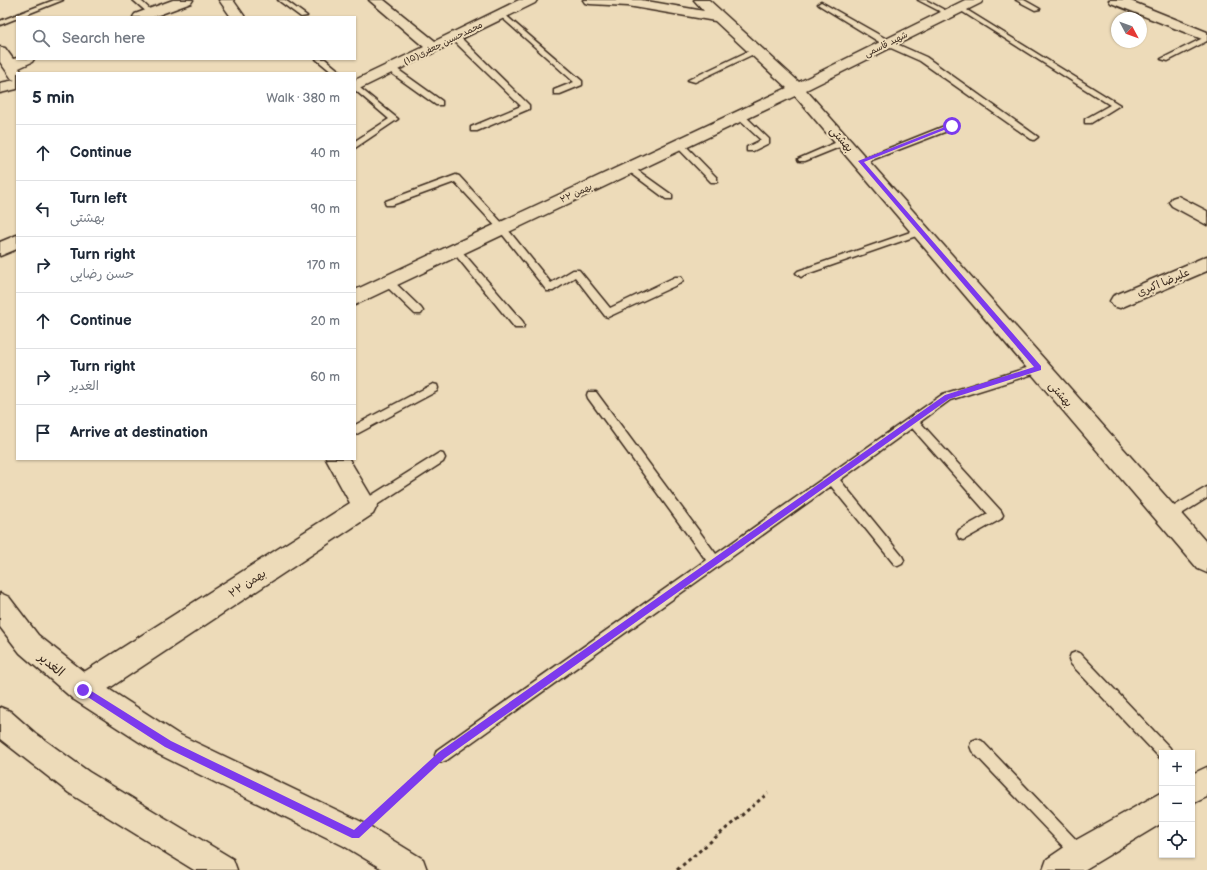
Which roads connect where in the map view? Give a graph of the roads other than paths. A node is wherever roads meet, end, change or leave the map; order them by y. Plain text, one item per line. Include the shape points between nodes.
1 (60, 0) edge
2 (136, 0) edge
3 (186, 0) edge
4 (226, 0) edge
5 (281, 0) edge
6 (376, 0) edge
7 (590, 0) edge
8 (701, 0) edge
9 (921, 0) edge
10 (976, 0) edge
11 (1019, 0) edge
12 (524, 1) edge
13 (1126, 2) edge
14 (821, 4) dead end
15 (1037, 9) dead end
16 (954, 11) junction
17 (501, 14) junction
18 (145, 15) edge
19 (18, 16) edge
20 (237, 16) edge
21 (304, 16) edge
22 (718, 16) junction
23 (16, 17) edge
24 (0, 23) edge
25 (455, 37) junction
26 (1207, 38) edge
27 (887, 43) junction
28 (433, 47) junction
29 (756, 51) junction
30 (0, 52) edge
31 (1165, 59) dead end
32 (26, 60) edge
33 (321, 60) edge
34 (390, 68) junction
35 (13, 71) edge
36 (337, 72) edge
37 (692, 80) dead end
38 (16, 84) edge
39 (356, 85) edge
40 (356, 87) edge
41 (0, 88) edge
42 (797, 89) junction
43 (557, 92) dead end
44 (439, 102) dead end
45 (740, 116) junction
46 (1088, 121) dead end
47 (952, 126) dead end
48 (474, 129) dead end
49 (1034, 137) dead end
50 (844, 142) junction
51 (356, 144) edge
52 (679, 144) junction
53 (750, 149) dead end
54 (802, 159) dead end
55 (861, 161) junction
56 (630, 168) junction
57 (714, 180) dead end
58 (668, 197) dead end
59 (1178, 202) dead end
60 (389, 203) dead end
61 (1207, 219) edge
62 (502, 228) junction
63 (922, 231) junction
64 (16, 242) edge
65 (0, 249) edge
66 (456, 250) junction
67 (1207, 263) edge
68 (801, 273) dead end
69 (678, 280) dead end
70 (388, 282) junction
71 (356, 298) edge
72 (1120, 301) dead end
73 (418, 312) dead end
74 (519, 325) dead end
75 (1038, 368) junction
76 (433, 388) dead end
77 (592, 395) dead end
78 (913, 421) junction
79 (356, 429) edge
80 (439, 458) dead end
81 (338, 460) edge
82 (832, 479) junction
83 (1207, 492) edge
84 (365, 506) junction
85 (1168, 516) junction
86 (963, 534) dead end
87 (898, 560) dead end
88 (1207, 561) edge
89 (715, 562) junction
90 (0, 606) edge
91 (1076, 659) dead end
92 (83, 690) junction
93 (0, 721) edge
94 (977, 746) dead end
95 (1162, 750) edge
96 (442, 755) road end
97 (1159, 810) edge
98 (1069, 862) edge
99 (222, 870) edge
100 (412, 870) edge

1 - 19 lane
2 - 18 lane
3 - 18 street
4 - 20 street
5 - 21 lane
6 - 28 street
7 - 22 street via 628,2
8 - 22 street, بهشتی
9 - 16 lane
10 - 16 street, شهید قاسمی
11 - 15 lane
12 - 17 street, محمدحسین جعفری(۱۵)
13 - 26 street
14 - 27 lane
16 - 27 street, شهید قاسمی
16 - 46 lane via 1116,105
17 - 25 street, محمدحسین جعفری(۱۵)
17 - 43 lane via 579,83
22 - 29 street, بهشتی
23 - 24 lane
25 - 28 street, محمدحسین جعفری(۱۵)
25 - 48 lane via 526,108
26 - 31 lane
27 - 42 street, شهید قاسمی
27 - 49 lane via 923,59
28 - 34 street, محمدحسین جعفری(۱۵)
29 - 37 lane
29 - 42 street, بهشتی
30 - 35 street
32 - 35 street
33 - 36 lane
34 - 39 street, محمدحسین جعفری(۱۵)
34 - 44 lane
38 - 41 street
40 - 51 lane via 394,119
42 - 45 street, ۲۲ بهمن
42 - 50 street, بهشتی
45 - 52 street, ۲۲ بهمن
45 - 53 lane via 766,141
47 - 55 lane
50 - 54 lane
50 - 55 street, بهشتی
52 - 56 street, ۲۲ بهمن
52 - 57 lane
55 - 63 street, بهشتی
56 - 58 lane
56 - 62 street, ۲۲ بهمن
59 - 61 street
60 - 62 lane via 456,178
62 - 66 street, ۲۲ بهمن
62 - 69 lane via 550,288 576,272 608,313
63 - 68 lane
63 - 75 street, بهشتی
64 - 65 street
66 - 70 street, ۲۲ بهمن
66 - 74 lane
67 - 72 street, علیرضا اکبری
70 - 71 street, ۲۲ بهمن
70 - 73 lane
75 - 78 lane via 947,397
75 - 85 street, بهشتی
76 - 79 lane
77 - 89 lane
78 - 82 lane
78 - 86 lane via 997,515
80 - 84 lane
81 - 84 street
82 - 87 lane
82 - 89 lane
83 - 85 lane
84 - 92 street, ۲۲ بهمن
85 - 88 street, بهشتی
89 - 96 lane
90 - 92 street, الغدیر via 28,644
91 - 95 lane
92 - 100 street, الغدیر via 168,744 355,835
93 - 99 street via 30,748 120,810
94 - 98 lane
97 - 98 street

